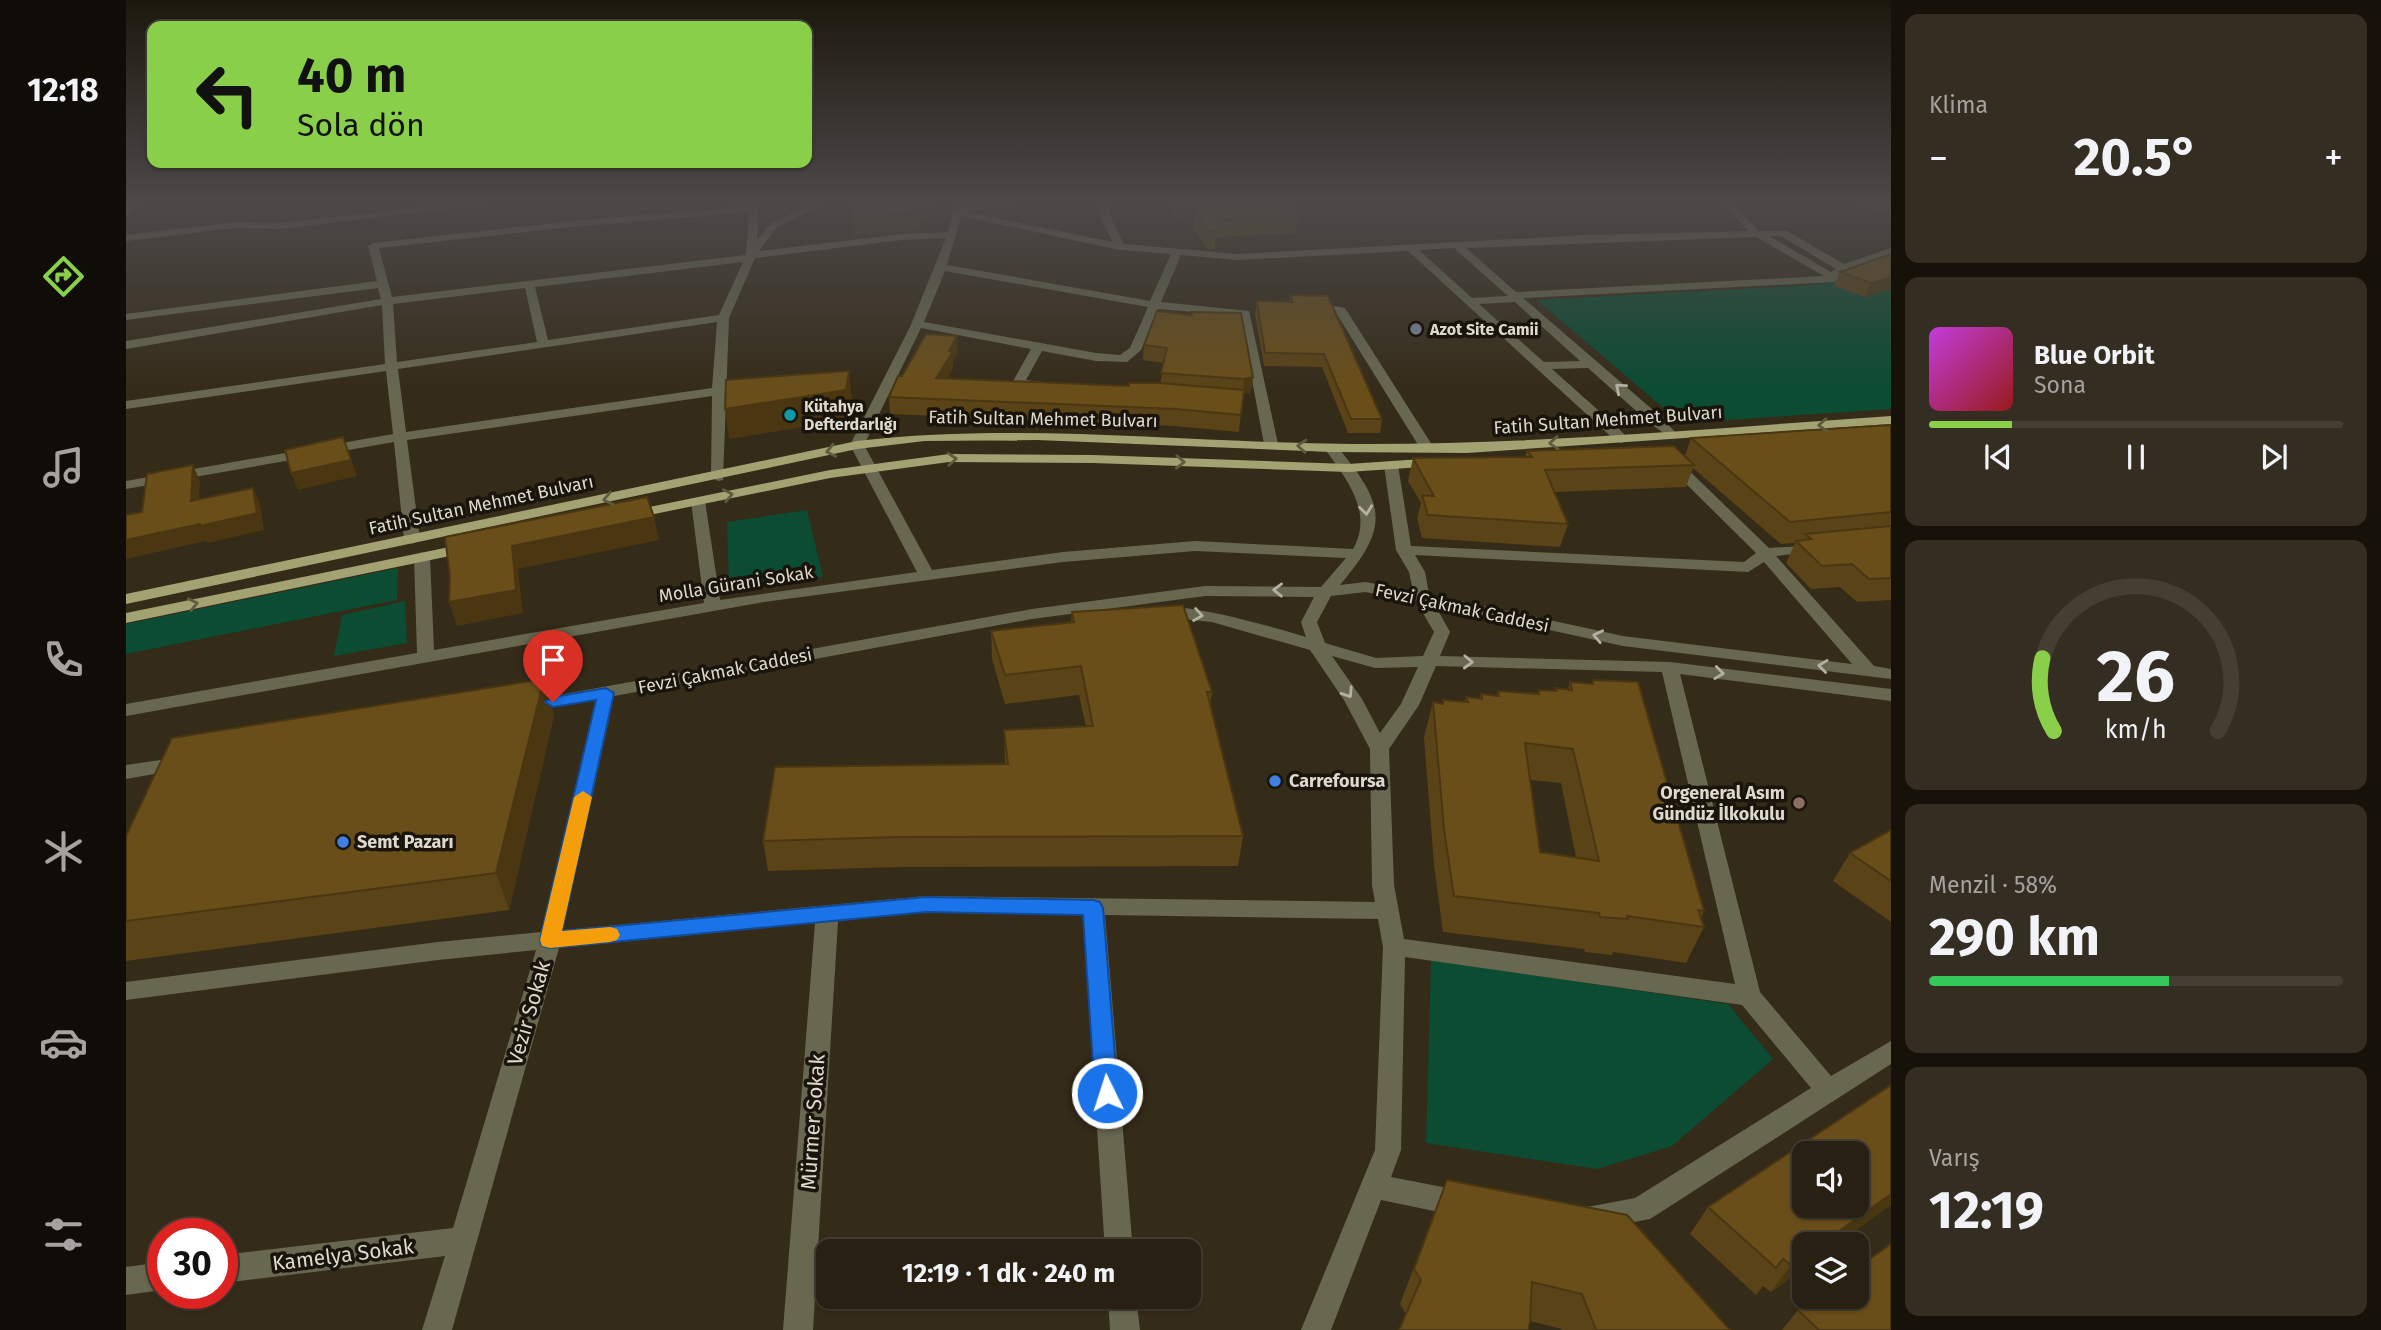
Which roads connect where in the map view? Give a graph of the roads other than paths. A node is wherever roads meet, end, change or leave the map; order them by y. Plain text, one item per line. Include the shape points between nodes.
1 (377, 265) edge
2 (673, 265) edge
3 (746, 265) edge
4 (1171, 265) edge
5 (1430, 265) edge
6 (1480, 265) edge
7 (1812, 265) edge
8 (1837, 265) edge
9 (1854, 265) edge
10 (940, 267) joint
11 (1844, 269) junction
12 (1831, 276) junction
13 (529, 282) junction
14 (381, 284) junction
15 (1516, 297) junction
16 (387, 301) junction
17 (1470, 301) junction
18 (1155, 305) junction
19 (1339, 308) dead end
20 (126, 317) edge
21 (723, 318) junction
22 (916, 324) junction
23 (543, 343) junction
24 (126, 345) edge
25 (1038, 346) junction
26 (391, 364) junction
27 (1592, 364) junction
28 (1543, 366) junction
29 (1059, 386) edge
30 (718, 391) junction
31 (126, 405) edge
32 (1655, 419) junction
33 (1891, 421) edge
34 (1606, 422) junction
35 (1670, 434) junction
36 (1891, 435) edge
37 (400, 437) junction
38 (1622, 439) junction
39 (1271, 444) junction
40 (857, 445) junction
41 (1331, 448) junction
42 (1427, 448) junction
43 (1689, 448) junction
44 (1662, 452) joint
45 (1636, 453) edge
46 (1559, 458) edge
47 (1391, 465) junction
48 (1348, 468) junction
49 (871, 469) junction
50 (718, 477) junction
51 (126, 485) edge
52 (698, 501) junction
53 (618, 517) edge
54 (412, 539) junction
55 (487, 544) edge
56 (1828, 547) edge
57 (1404, 550) junction
58 (1765, 553) junction
59 (1358, 554) junction
60 (422, 557) junction
61 (927, 575) junction
62 (1324, 592) junction
63 (1422, 597) junction
64 (126, 600) edge
65 (713, 606) junction
66 (1032, 614) junction
67 (126, 618) edge
68 (1318, 648) junction
69 (426, 659) junction
70 (1431, 661) junction
71 (1670, 667) junction
72 (1869, 672) junction
73 (1891, 674) edge
74 (1868, 692) junction
75 (606, 693) junction
76 (1891, 695) edge
77 (1891, 708) edge
78 (510, 709) edge
79 (126, 710) edge
80 (1379, 749) junction
81 (195, 761) edge
82 (126, 772) edge
83 (1093, 908) junction
84 (1388, 911) junction
85 (827, 914) junction
86 (550, 940) junction
87 (1394, 947) junction
88 (126, 991) edge
89 (1749, 996) junction
90 (1891, 1052) edge
91 (1829, 1091) junction
92 (1374, 1186) junction
93 (1483, 1208) edge
94 (1574, 1219) edge
95 (1118, 1239) edge
96 (463, 1240) junction
97 (238, 1267) edge
98 (147, 1278) edge
99 (126, 1281) edge
100 (1123, 1309) edge
101 (437, 1330) edge
102 (798, 1330) edge
103 (1125, 1330) edge
104 (1316, 1330) edge

1 - 14 street
2 - 13 street
3 - 21 street
4 - 18 street
5 - 17 street
6 - 15 street
7 - 12 street
8 - 11 street
9 - 11 street
10 - 18 street
10 - 22 street
11 - 12 street
12 - 15 street via 1834,279
13 - 16 street
13 - 23 street
14 - 16 street
14 - 20 street
15 - 17 street
15 - 27 street
16 - 24 street
16 - 26 street
17 - 28 street
18 - 25 street via 1136,350 1123,359
18 - 39 street via 1245,313 1256,401
19 - 42 street
21 - 23 street
21 - 30 street
22 - 25 street
22 - 40 street
23 - 26 street
25 - 29 street via 1018,383
26 - 31 street
26 - 37 street
27 - 28 street
32 -> 27 street
28 - 34 street
30 - 37 street
30 - 50 street
32 - 34 street
32 - 35 street
33 -> 35 main road, Fatih Sultan Mehmet Bulvarı
34 - 38 street
35 - 38 main road, Fatih Sultan Mehmet Bulvarı
35 - 43 main road
36 - 43 main road, Fatih Sultan Mehmet Bulvarı
37 - 51 street
37 - 54 street
38 -> 42 main road, Fatih Sultan Mehmet Bulvarı
38 - 45 main road
39 - 40 main road, Fatih Sultan Mehmet Bulvarı via 1037,436 925,437
41 -> 39 main road, Fatih Sultan Mehmet Bulvarı
40 - 49 street
40 -> 50 main road, Fatih Sultan Mehmet Bulvarı
41 - 42 main road, Fatih Sultan Mehmet Bulvarı
41 - 48 street
43 - 44 main road, Fatih Sultan Mehmet Bulvarı
44 - 58 street
46 - 47 main road, Fatih Sultan Mehmet Bulvarı
47 - 48 main road, Fatih Sultan Mehmet Bulvarı
47 - 57 street
49 -> 48 main road, Fatih Sultan Mehmet Bulvarı via 949,458
48 -> 59 street via 1365,497 1369,533
52 -> 49 main road, Fatih Sultan Mehmet Bulvarı
49 - 61 street
50 -> 54 main road, Fatih Sultan Mehmet Bulvarı
52 - 53 main road, Fatih Sultan Mehmet Bulvarı
52 - 65 street
54 - 64 main road, Fatih Sultan Mehmet Bulvarı
55 - 60 main road
56 - 58 street
57 - 58 street via 1748,567
57 - 63 street via 1417,572
58 - 72 street
59 - 61 street, Molla Gürani Sokak via 1195,546
59 - 62 street
67 -> 60 main road
60 - 69 street
61 - 65 street, Molla Gürani Sokak
62 - 63 street, Fevzi Çakmak Caddesi via 1365,587
62 -> 66 street, Fevzi Çakmak Caddesi via 1205,591
62 - 68 street via 1309,622
63 - 70 street via 1441,632
72 -> 63 street, Fevzi Çakmak Caddesi via 1623,641
65 - 69 street, Molla Gürani Sokak
66 -> 68 street, Fevzi Çakmak Caddesi via 1175,611 1252,627
66 - 75 street, Fevzi Çakmak Caddesi
68 - 70 street, Fevzi Çakmak Caddesi via 1375,663
68 -> 80 street via 1353,699
69 - 79 street, Molla Gürani Sokak
70 -> 71 street, Fevzi Çakmak Caddesi
70 - 80 street via 1410,705
71 -> 74 street, Fevzi Çakmak Caddesi
71 - 89 street
72 - 73 street, Fevzi Çakmak Caddesi
74 - 76 street, Fevzi Çakmak Caddesi
74 - 77 street
75 - 78 street, Fevzi Çakmak Caddesi
75 - 86 street, Vezir Sokak
80 - 84 street via 1383,885
81 - 82 street
83 - 84 street
83 - 85 street via 926,904
83 - 95 street
84 - 87 street
85 - 86 street
85 - 102 street, Mürmer Sokak
86 - 88 street
86 - 96 street, Vezir Sokak
87 - 89 street
87 - 92 street via 1388,1150
89 - 91 street
90 - 91 street
91 - 94 street via 1619,1224
92 - 93 street
92 - 104 street
96 - 97 street, Kamelya Sokak
96 - 101 street, Vezir Sokak
98 - 99 street
100 - 103 street

